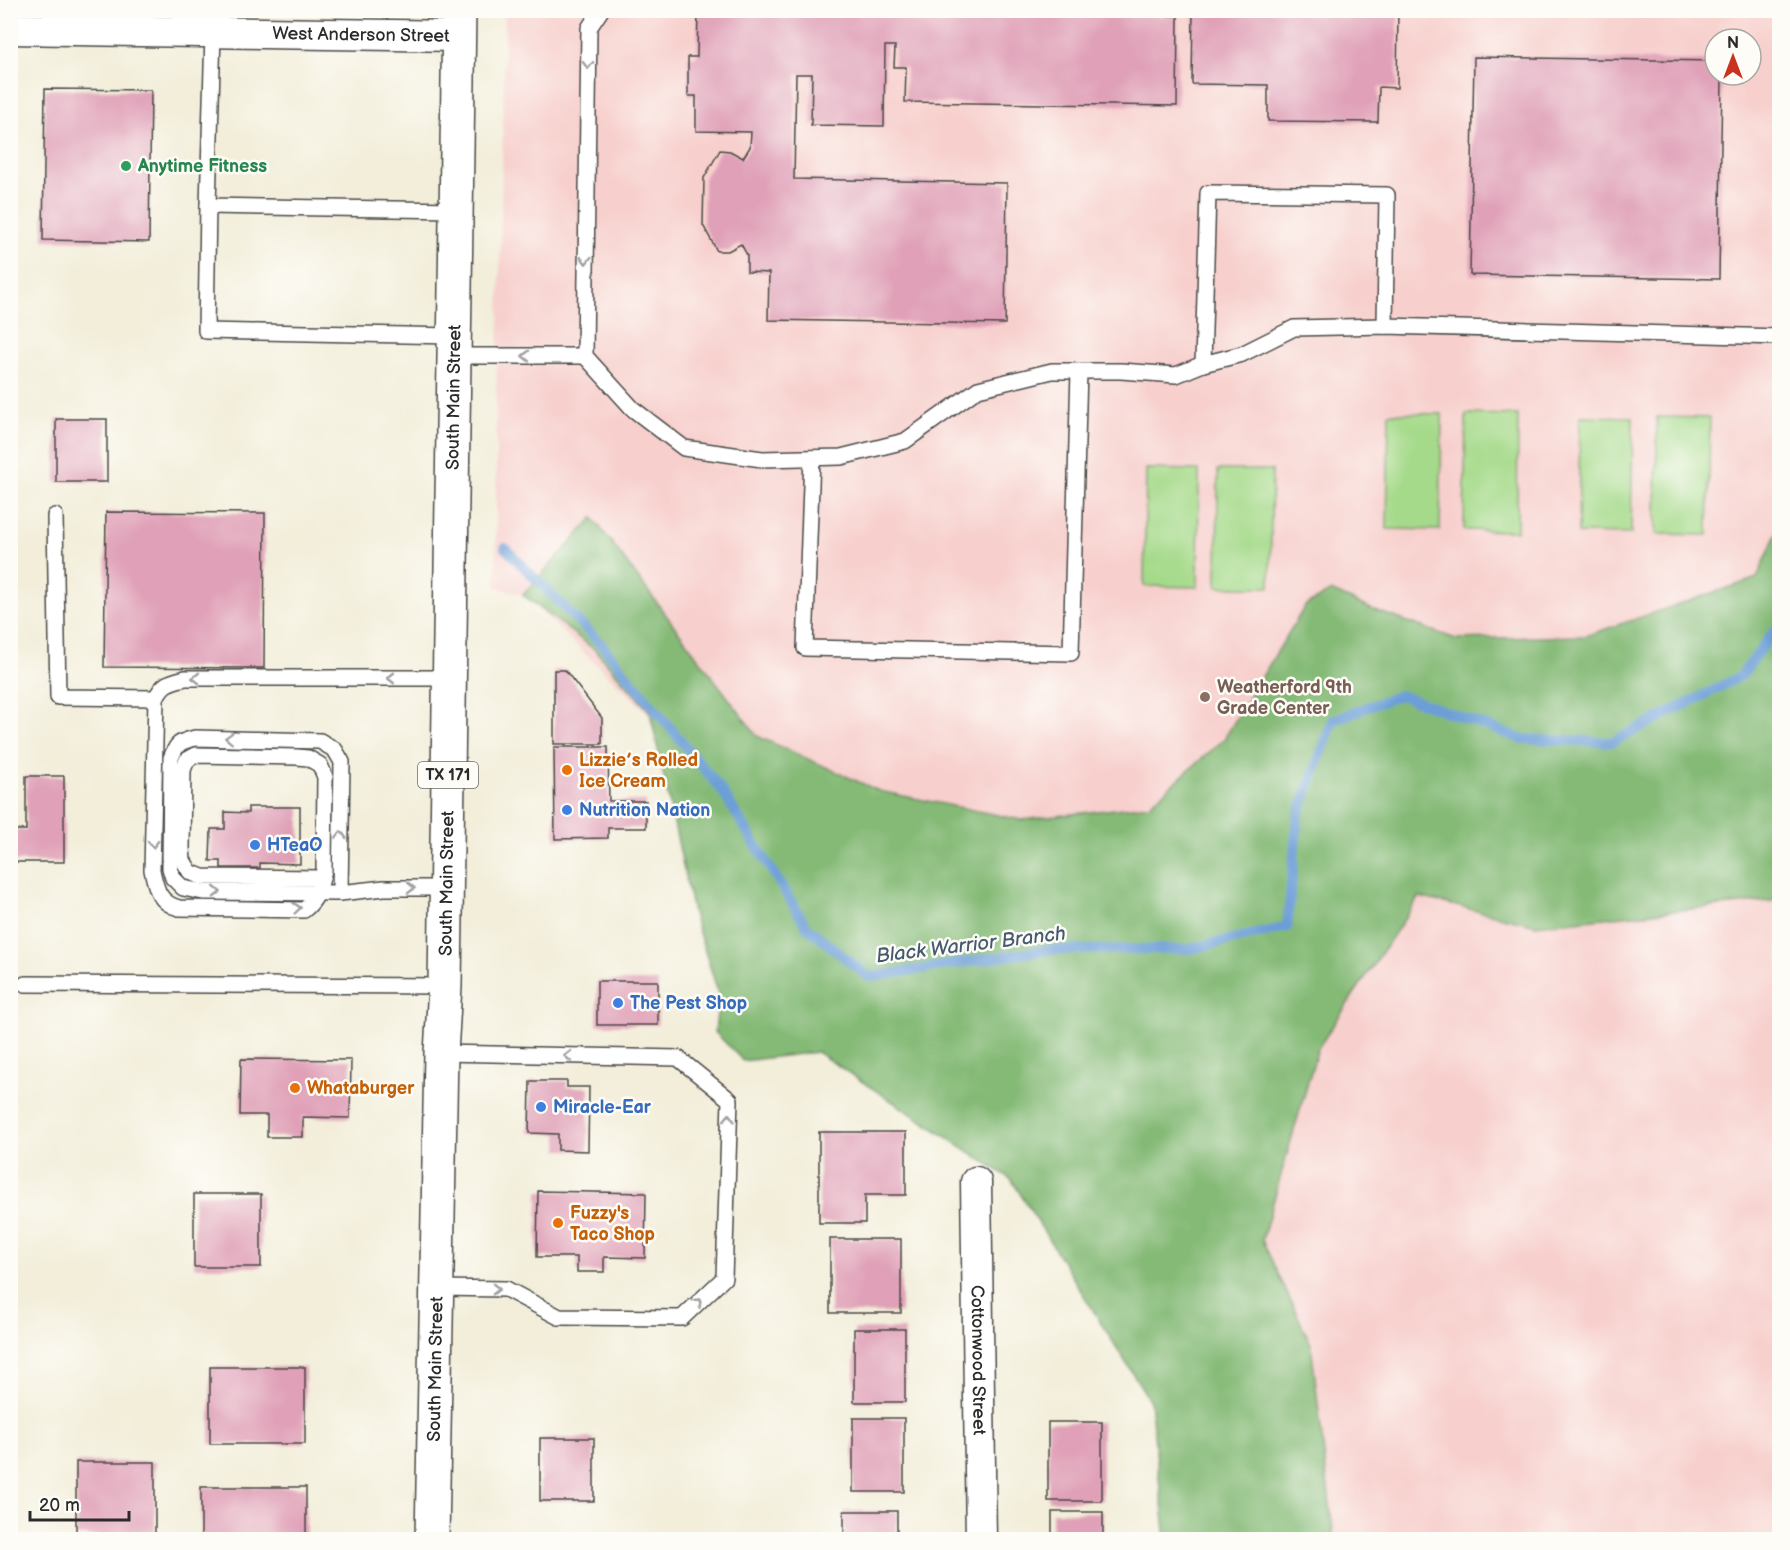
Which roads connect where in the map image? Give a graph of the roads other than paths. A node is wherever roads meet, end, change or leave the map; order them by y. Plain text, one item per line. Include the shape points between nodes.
1 (601, 10) edge
2 (459, 23) edge
3 (10, 29) edge
4 (213, 33) junction
5 (208, 206) junction
6 (457, 210) junction
7 (1385, 326) junction
8 (1779, 337) edge
9 (453, 346) junction
10 (585, 356) junction
11 (1203, 364) junction
12 (1079, 371) junction
13 (812, 458) junction
14 (55, 516) dead end
15 (450, 678) junction
16 (156, 699) junction
17 (320, 886) junction
18 (446, 888) junction
19 (340, 893) junction
20 (25, 984) dead end
21 (444, 986) junction
22 (441, 1053) junction
23 (976, 1182) dead end
24 (437, 1288) junction
25 (432, 1539) edge
26 (981, 1539) edge

1 -> 10 lane via 589,28
2 - 4 street, West Anderson Street
2 - 6 main road, South Main Street / TX 171
3 - 4 street, West Anderson Street via 158,26
4 - 5 lane
5 - 6 lane
5 - 9 lane via 206,331
6 - 9 main road, South Main Street / TX 171
7 - 8 lane
7 - 11 lane via 1294,328 1242,354
7 - 11 lane via 1386,195 1208,193
10 -> 9 lane
9 - 15 main road, South Main Street / TX 171
10 - 13 lane via 633,409 684,448 762,459
11 - 12 lane via 1176,375
12 - 13 lane via 1052,371 978,389 905,441 841,457
12 - 13 lane via 1071,653 805,648
14 - 16 lane via 58,697
15 -> 16 lane via 185,678 168,682
15 - 18 main road, South Main Street / TX 171
16 -> 17 lane via 152,870 156,888 168,905 304,910 314,903
17 - 17 lane via 324,870 325,777 320,765 297,757 196,755 187,760 183,770 182,849 190,872 202,877
17 - 19 lane
19 -> 17 lane via 342,762 335,750 320,741 195,738 176,745 171,758 170,868 183,888 203,891
19 -> 18 lane
18 - 21 main road, South Main Street / TX 171
20 - 21 lane
21 - 22 main road, South Main Street / TX 171
22 - 24 main road, South Main Street / TX 171
24 -> 22 lane via 506,1289 559,1317 682,1318 724,1278 730,1101 678,1058
23 - 26 street, Cottonwood Street
24 - 25 main road, South Main Street / TX 171

